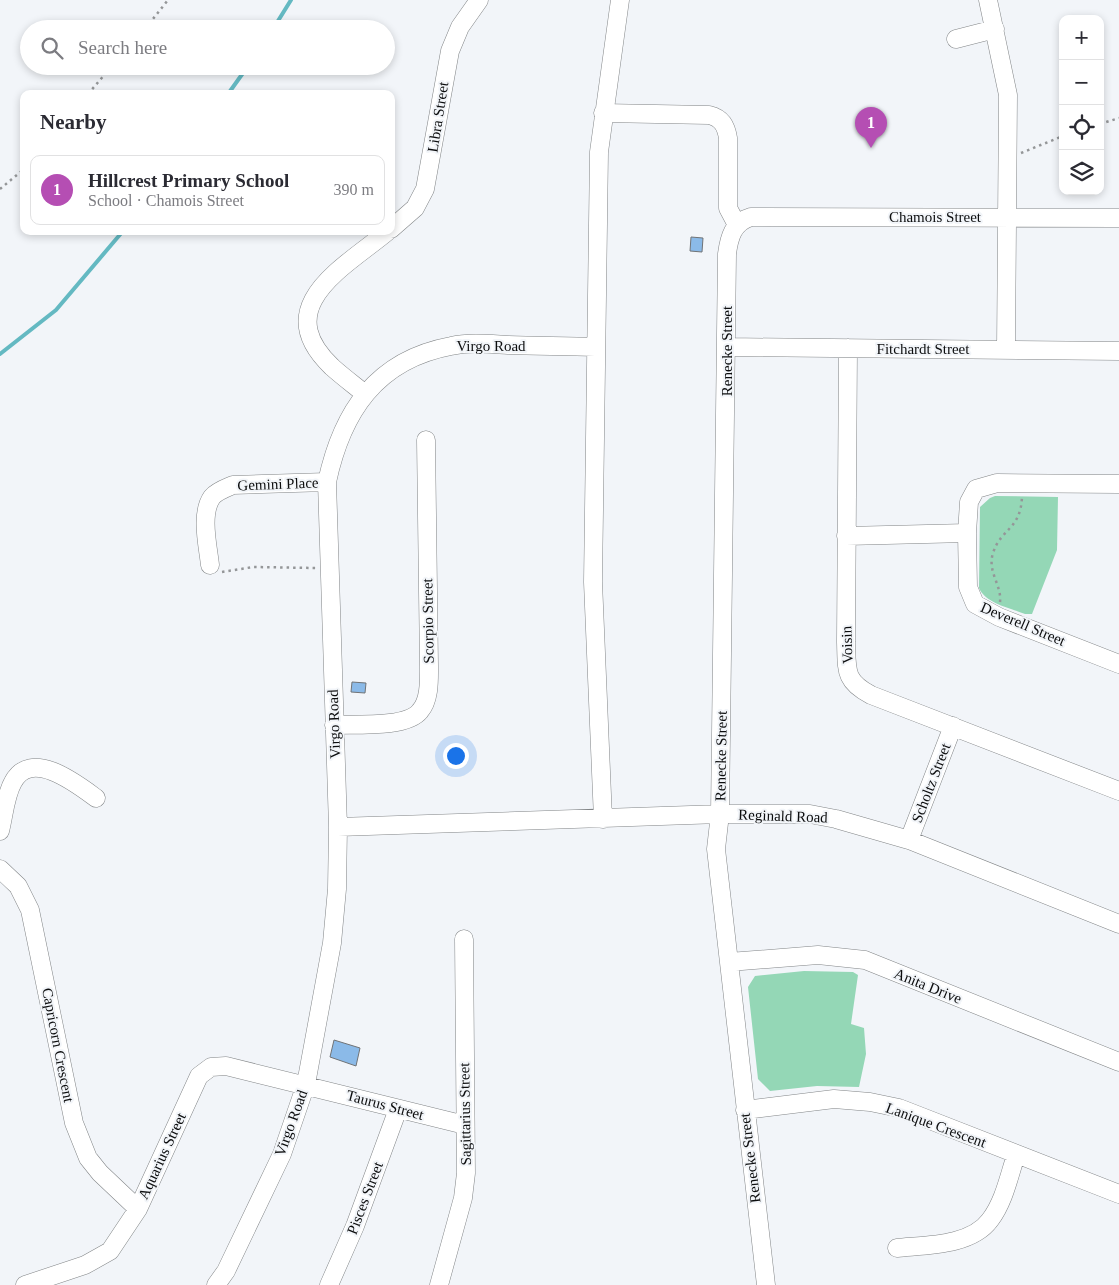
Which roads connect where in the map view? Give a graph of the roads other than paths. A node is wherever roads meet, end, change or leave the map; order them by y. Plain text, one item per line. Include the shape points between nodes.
1 (479, 0) edge
2 (620, 0) edge
3 (988, 0) edge
4 (995, 29) junction
5 (956, 38) dead end
6 (603, 113) junction
7 (1007, 218) junction
8 (1119, 218) edge
9 (744, 221) junction
10 (395, 226) edge
11 (383, 235) edge
12 (595, 347) junction
13 (727, 347) junction
14 (848, 348) junction
15 (1006, 350) junction
16 (1119, 351) edge
17 (365, 394) junction
18 (426, 440) dead end
19 (327, 482) junction
20 (1119, 484) edge
21 (966, 533) junction
22 (846, 536) junction
23 (210, 565) road end
24 (1119, 664) edge
25 (334, 725) junction
26 (953, 726) junction
27 (1119, 791) edge
28 (96, 798) dead end
29 (720, 814) junction
30 (603, 819) junction
31 (338, 827) junction
32 (0, 831) edge
33 (909, 840) junction
34 (0, 869) edge
35 (1119, 924) edge
36 (464, 939) dead end
37 (728, 962) junction
38 (1119, 1062) edge
39 (306, 1084) junction
40 (398, 1109) junction
41 (745, 1110) junction
42 (464, 1125) junction
43 (1016, 1155) junction
44 (1119, 1194) edge
45 (138, 1209) junction
46 (897, 1248) dead end
47 (25, 1285) edge
48 (216, 1285) edge
49 (329, 1285) edge
50 (439, 1285) edge
51 (766, 1285) edge

1 - 10 street, Libra Street via 460,27 450,51 425,188 415,208
2 - 6 street
3 - 4 street
4 - 5 street
4 - 7 street via 1008,95
6 - 9 street via 709,115 719,119 728,138 728,208
6 - 12 street via 599,152
7 - 8 street, Chamois Street
7 - 9 street, Chamois Street
7 - 15 street
9 - 13 street, Renecke Street via 732,231 727,254
11 - 17 street via 322,285 310,306 308,332 319,351 331,366
12 - 17 street, Virgo Road via 452,346 402,363
12 - 30 street via 594,582
13 - 14 street, Fitchardt Street
13 - 29 street, Renecke Street
14 - 15 street, Fitchardt Street
14 - 22 street, Voisin
15 - 16 street, Fitchardt Street
17 - 19 street, Virgo Road via 339,436
18 - 25 street, Scorpio Street via 429,666 424,706 407,721
19 - 23 street, Gemini Place via 233,485 220,490 208,504 206,528
19 - 25 street, Virgo Road
20 - 21 street, Deverell Street via 988,484 976,489 969,502
21 - 22 street
21 - 24 street, Deverell Street via 968,586 975,604
22 - 26 street, Voisin via 848,675 854,684 871,695
25 - 31 street, Virgo Road
26 - 27 street, Voisin
26 - 33 street, Scholtz Street
28 - 32 street via 57,773 41,768 26,770 11,785
29 - 30 street, Reginald Road
29 - 33 street, Reginald Road via 810,814
29 - 37 street, Renecke Street via 716,849
30 - 31 street, Reginald Road
31 - 39 street, Virgo Road via 332,943
33 - 35 street, Reginald Road
34 - 45 street, Capricorn Crescent via 18,886 30,910 74,1123 82,1146 100,1173
36 - 42 street, Sagittarius Street
37 - 38 street, Anita Drive via 818,954 865,960
37 - 41 street, Renecke Street
39 - 40 street, Taurus Street
39 - 45 street, Aquarius Street via 226,1066 211,1066 204,1070
39 - 48 street, Virgo Road via 282,1154 226,1271
40 - 42 street, Taurus Street
40 - 49 street, Pisces Street via 355,1226
41 - 43 street, Lanique Crescent via 834,1099 870,1102 898,1108
41 - 51 street, Renecke Street
42 - 50 street, Sagittarius Street via 466,1173 463,1198
43 - 44 street, Lanique Crescent
43 - 46 street via 1000,1201 991,1219 981,1229 942,1243
45 - 47 street, Aquarius Street via 110,1251 85,1265

